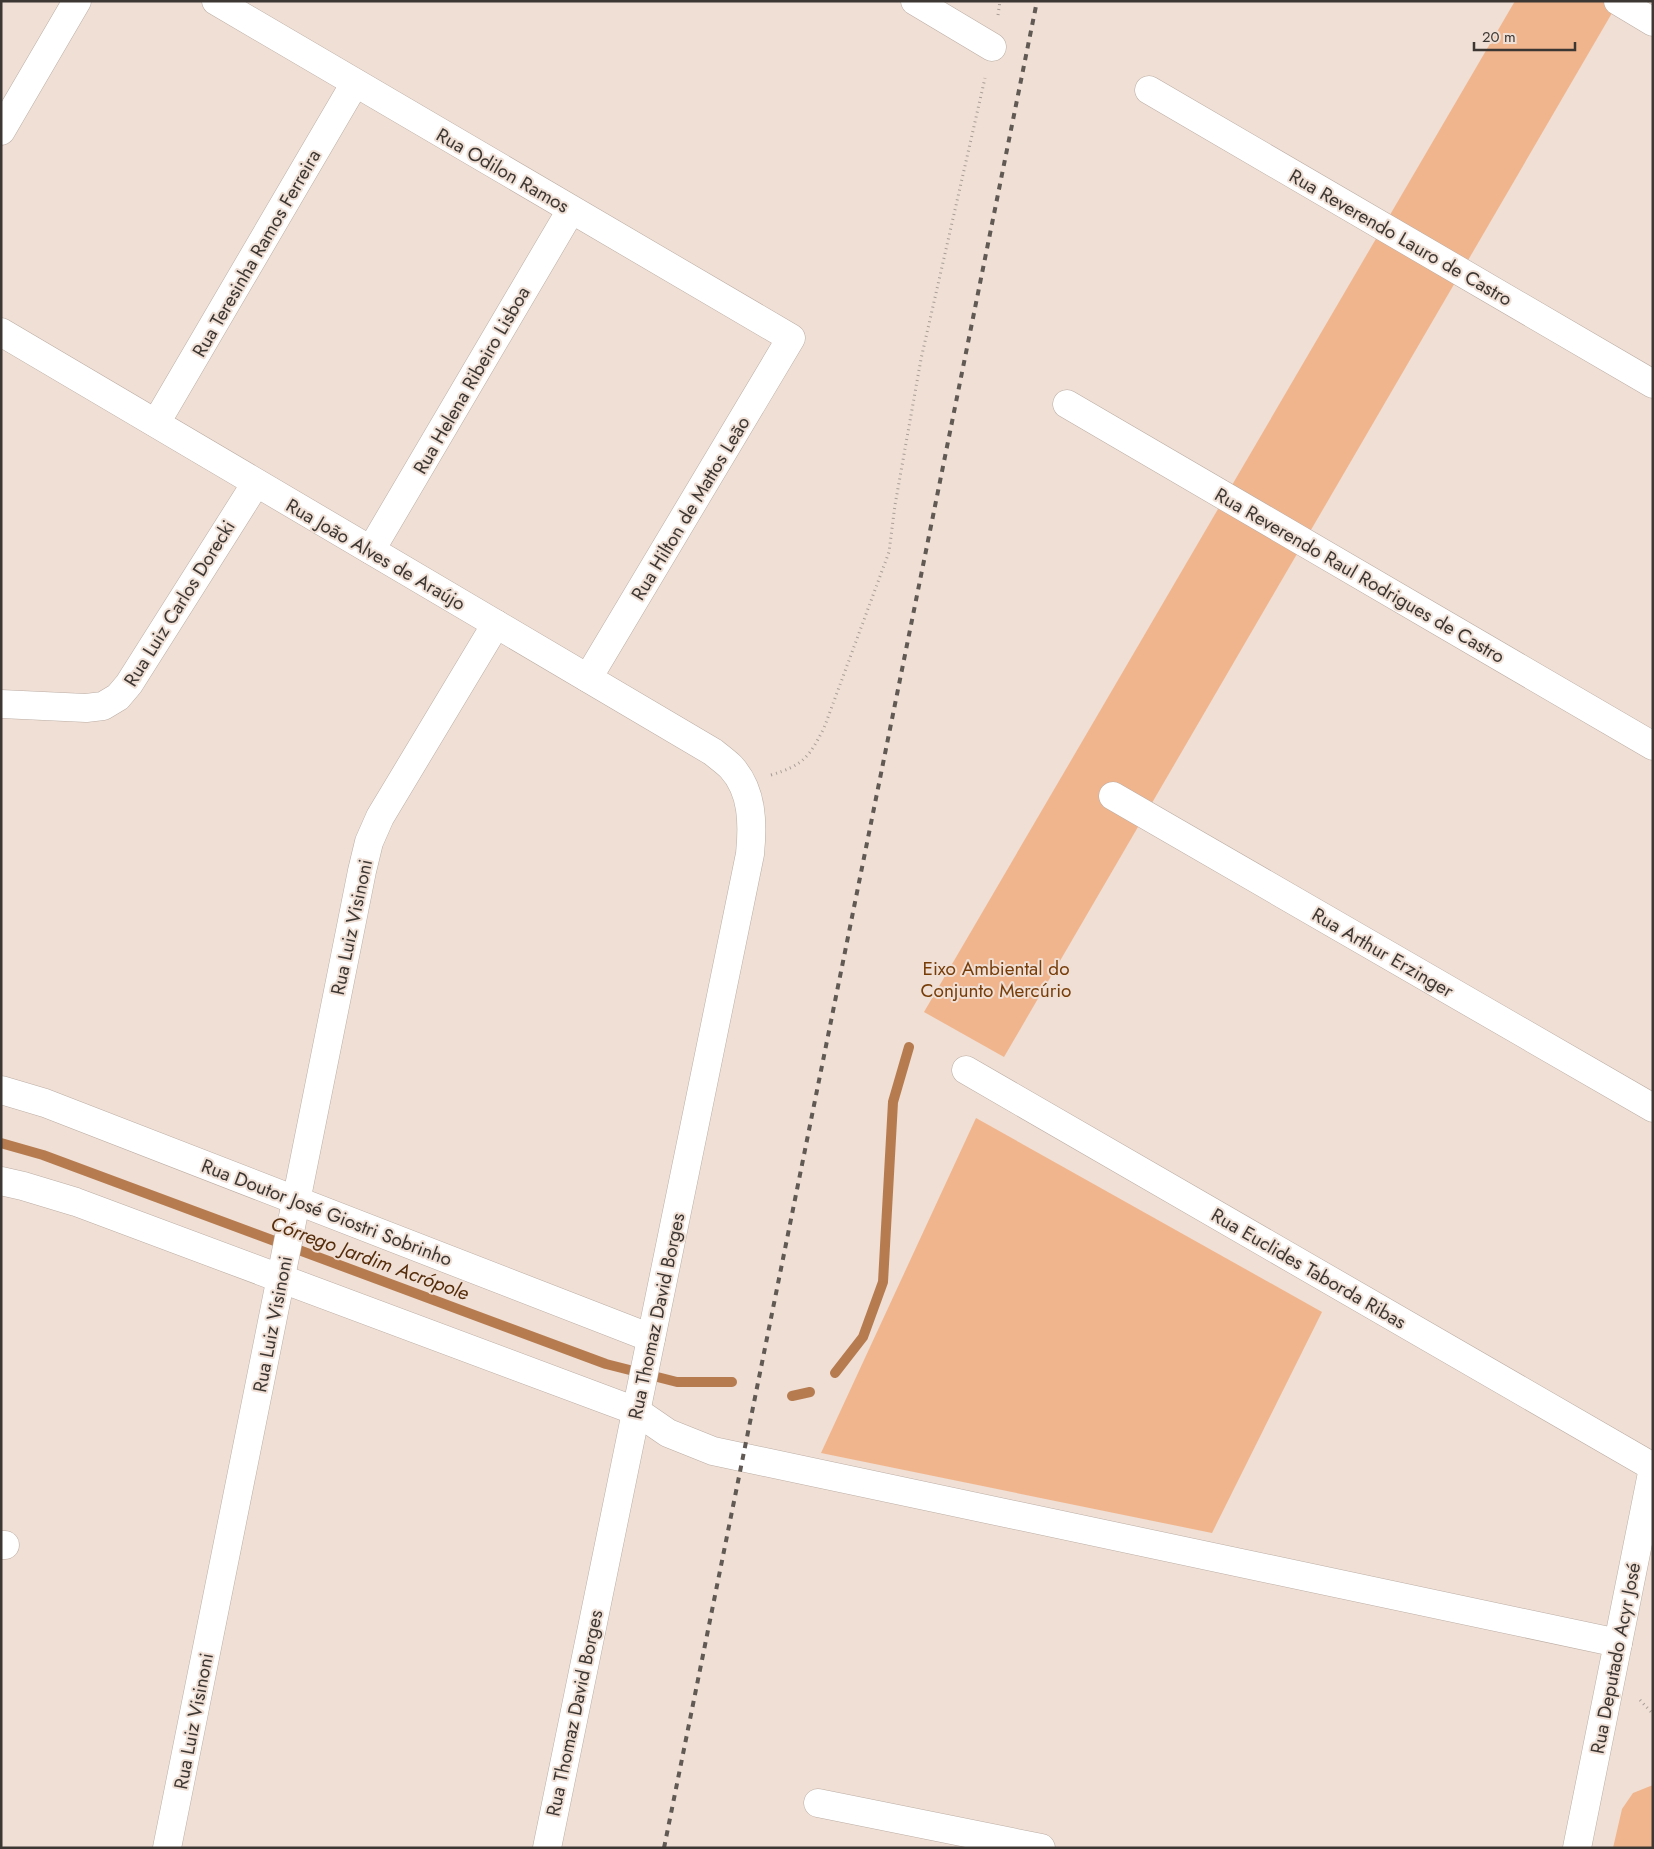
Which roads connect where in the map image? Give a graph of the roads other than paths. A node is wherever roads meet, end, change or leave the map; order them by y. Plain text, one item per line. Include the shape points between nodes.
1 (77, 1) edge
2 (216, 1) edge
3 (915, 1) edge
4 (1618, 1) edge
5 (1653, 22) edge
6 (992, 47) road end
7 (356, 83) junction
8 (1149, 90) dead end
9 (1, 131) edge
10 (571, 210) junction
11 (1, 332) edge
12 (791, 338) joint
13 (1653, 384) edge
14 (1067, 404) dead end
15 (156, 423) junction
16 (256, 483) junction
17 (371, 550) junction
18 (496, 624) junction
19 (588, 678) junction
20 (1, 704) edge
21 (1653, 746) edge
22 (743, 784) joint
23 (1112, 796) dead end
24 (966, 1070) dead end
25 (1, 1090) edge
26 (1653, 1108) edge
27 (1, 1181) edge
28 (296, 1201) junction
29 (280, 1278) junction
30 (651, 1338) junction
31 (636, 1411) junction
32 (1653, 1468) edge
33 (1635, 1556) junction
34 (1653, 1576) edge
35 (1618, 1643) junction
36 (818, 1803) dead end
37 (168, 1848) edge
38 (547, 1848) edge
39 (1041, 1848) edge
40 (1577, 1848) edge

1 - 9 street
2 - 7 street, Rua Odilon Ramos
3 - 6 street
4 - 5 street
7 - 10 street, Rua Odilon Ramos
7 - 15 street, Rua Teresinha Ramos Ferreira
8 - 13 street, Rua Reverendo Lauro de Castro
10 - 12 street, Rua Odilon Ramos
10 - 17 street, Rua Helena Ribeiro Lisboa
11 - 15 street, Rua João Alves de Araújo
12 - 19 street, Rua Hilton de Mattos Leão
14 - 21 street, Rua Reverendo Raul Rodrigues de Castro
15 - 16 street, Rua João Alves de Araújo
16 - 17 street, Rua João Alves de Araújo
16 - 20 street, Rua Luiz Carlos Dorecki via 118,697 103,706 86,708
17 - 18 street, Rua João Alves de Araújo
18 - 19 street, Rua João Alves de Araújo
18 - 28 street, Rua Luiz Visinoni via 380,817 369,842
19 - 22 street, Rua João Alves de Araújo via 713,752 731,767
22 - 30 street, Rua Thomaz David Borges via 753,827 750,854
23 - 26 street, Rua Arthur Erzinger
24 - 32 street, Rua Euclides Taborda Ribas
25 - 28 street, Rua Doutor José Giostri Sobrinho via 45,1103
27 - 29 street via 76,1202
28 - 29 street, Rua Luiz Visinoni
28 - 30 street, Rua Doutor José Giostri Sobrinho
29 - 31 street
29 - 37 street, Rua Luiz Visinoni
30 - 31 street, Rua Thomaz David Borges
31 - 35 street via 676,1436 742,1458
31 - 38 street, Rua Thomaz David Borges
32 - 33 street, Rua Deputado Acyr José
33 - 34 street
33 - 35 street, Rua Deputado Acyr José
35 - 40 street, Rua Deputado Acyr José
36 - 39 street

